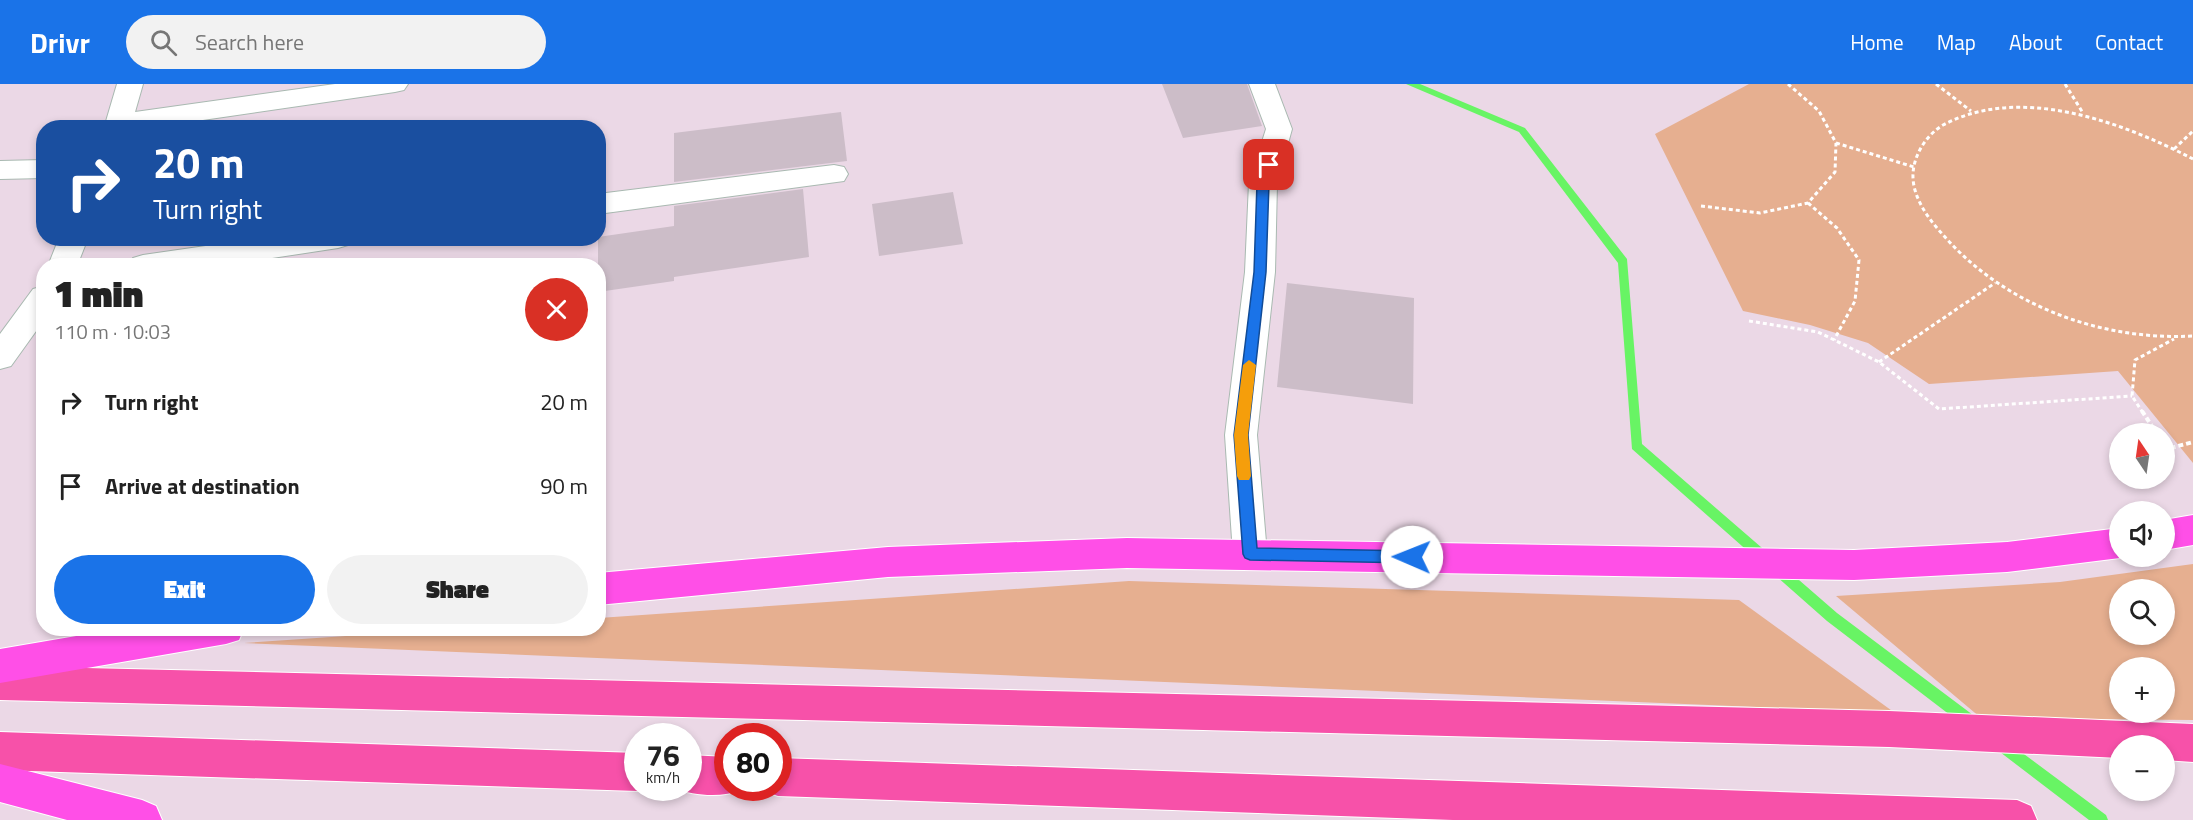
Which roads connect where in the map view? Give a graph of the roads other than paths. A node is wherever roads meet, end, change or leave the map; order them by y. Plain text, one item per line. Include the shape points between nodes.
1 (130, 84) edge
2 (395, 84) edge
3 (1262, 84) edge
4 (119, 120) edge
5 (151, 120) edge
6 (36, 169) edge
7 (0, 170) edge
8 (834, 174) dead end
9 (606, 203) edge
10 (282, 246) edge
11 (199, 258) edge
12 (36, 308) edge
13 (0, 357) edge
14 (2193, 530) edge
15 (2175, 533) edge
16 (2109, 544) edge
17 (1250, 554) junction
18 (606, 588) edge
19 (178, 636) edge
20 (0, 666) edge
21 (0, 682) edge
22 (2193, 743) edge
23 (0, 751) edge
24 (624, 772) edge
25 (792, 777) edge
26 (0, 783) edge
27 (142, 820) edge
28 (2017, 820) edge

1 - 4 street
2 - 5 street
3 - 17 street via 1279,129 1263,183 1260,272 1241,435
6 - 7 street
8 - 9 street
10 - 11 street
12 - 13 street
14 - 15 highway
16 - 17 highway via 2007,557 1854,565
17 - 18 highway via 1127,553 888,562
19 - 20 highway
21 - 22 main road via 1889,729
23 - 24 main road
25 - 28 main road
26 - 27 highway

